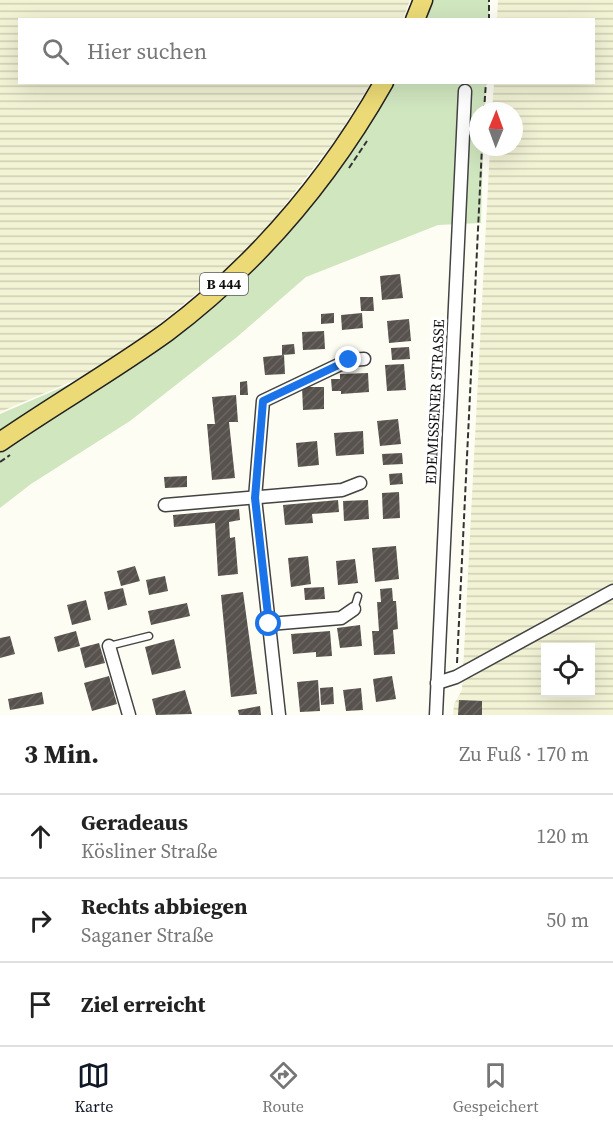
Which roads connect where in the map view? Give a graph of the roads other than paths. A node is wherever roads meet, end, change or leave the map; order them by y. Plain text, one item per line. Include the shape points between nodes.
1 (423, 0) edge
2 (416, 18) edge
3 (383, 84) edge
4 (465, 91) dead end
5 (364, 358) dead end
6 (0, 442) edge
7 (360, 483) dead end
8 (255, 498) junction
9 (165, 505) dead end
10 (613, 591) edge
11 (358, 596) dead end
12 (354, 609) joint
13 (269, 624) junction
14 (149, 636) dead end
15 (109, 646) joint
16 (437, 683) junction
17 (129, 715) edge
18 (279, 715) edge
19 (436, 715) edge

1 - 2 main road
3 - 6 main road, B 444 via 320,180 234,276 167,331
4 - 16 street, EDEMISSENER STRASSE
5 - 8 street via 349,360 263,401
7 - 8 street via 342,490
8 - 9 street
8 - 13 street
10 - 16 street via 456,677
11 - 12 lane
12 - 13 street via 341,618
13 - 18 street
14 - 15 lane
15 - 17 street
16 - 19 street, EDEMISSENER STRASSE

